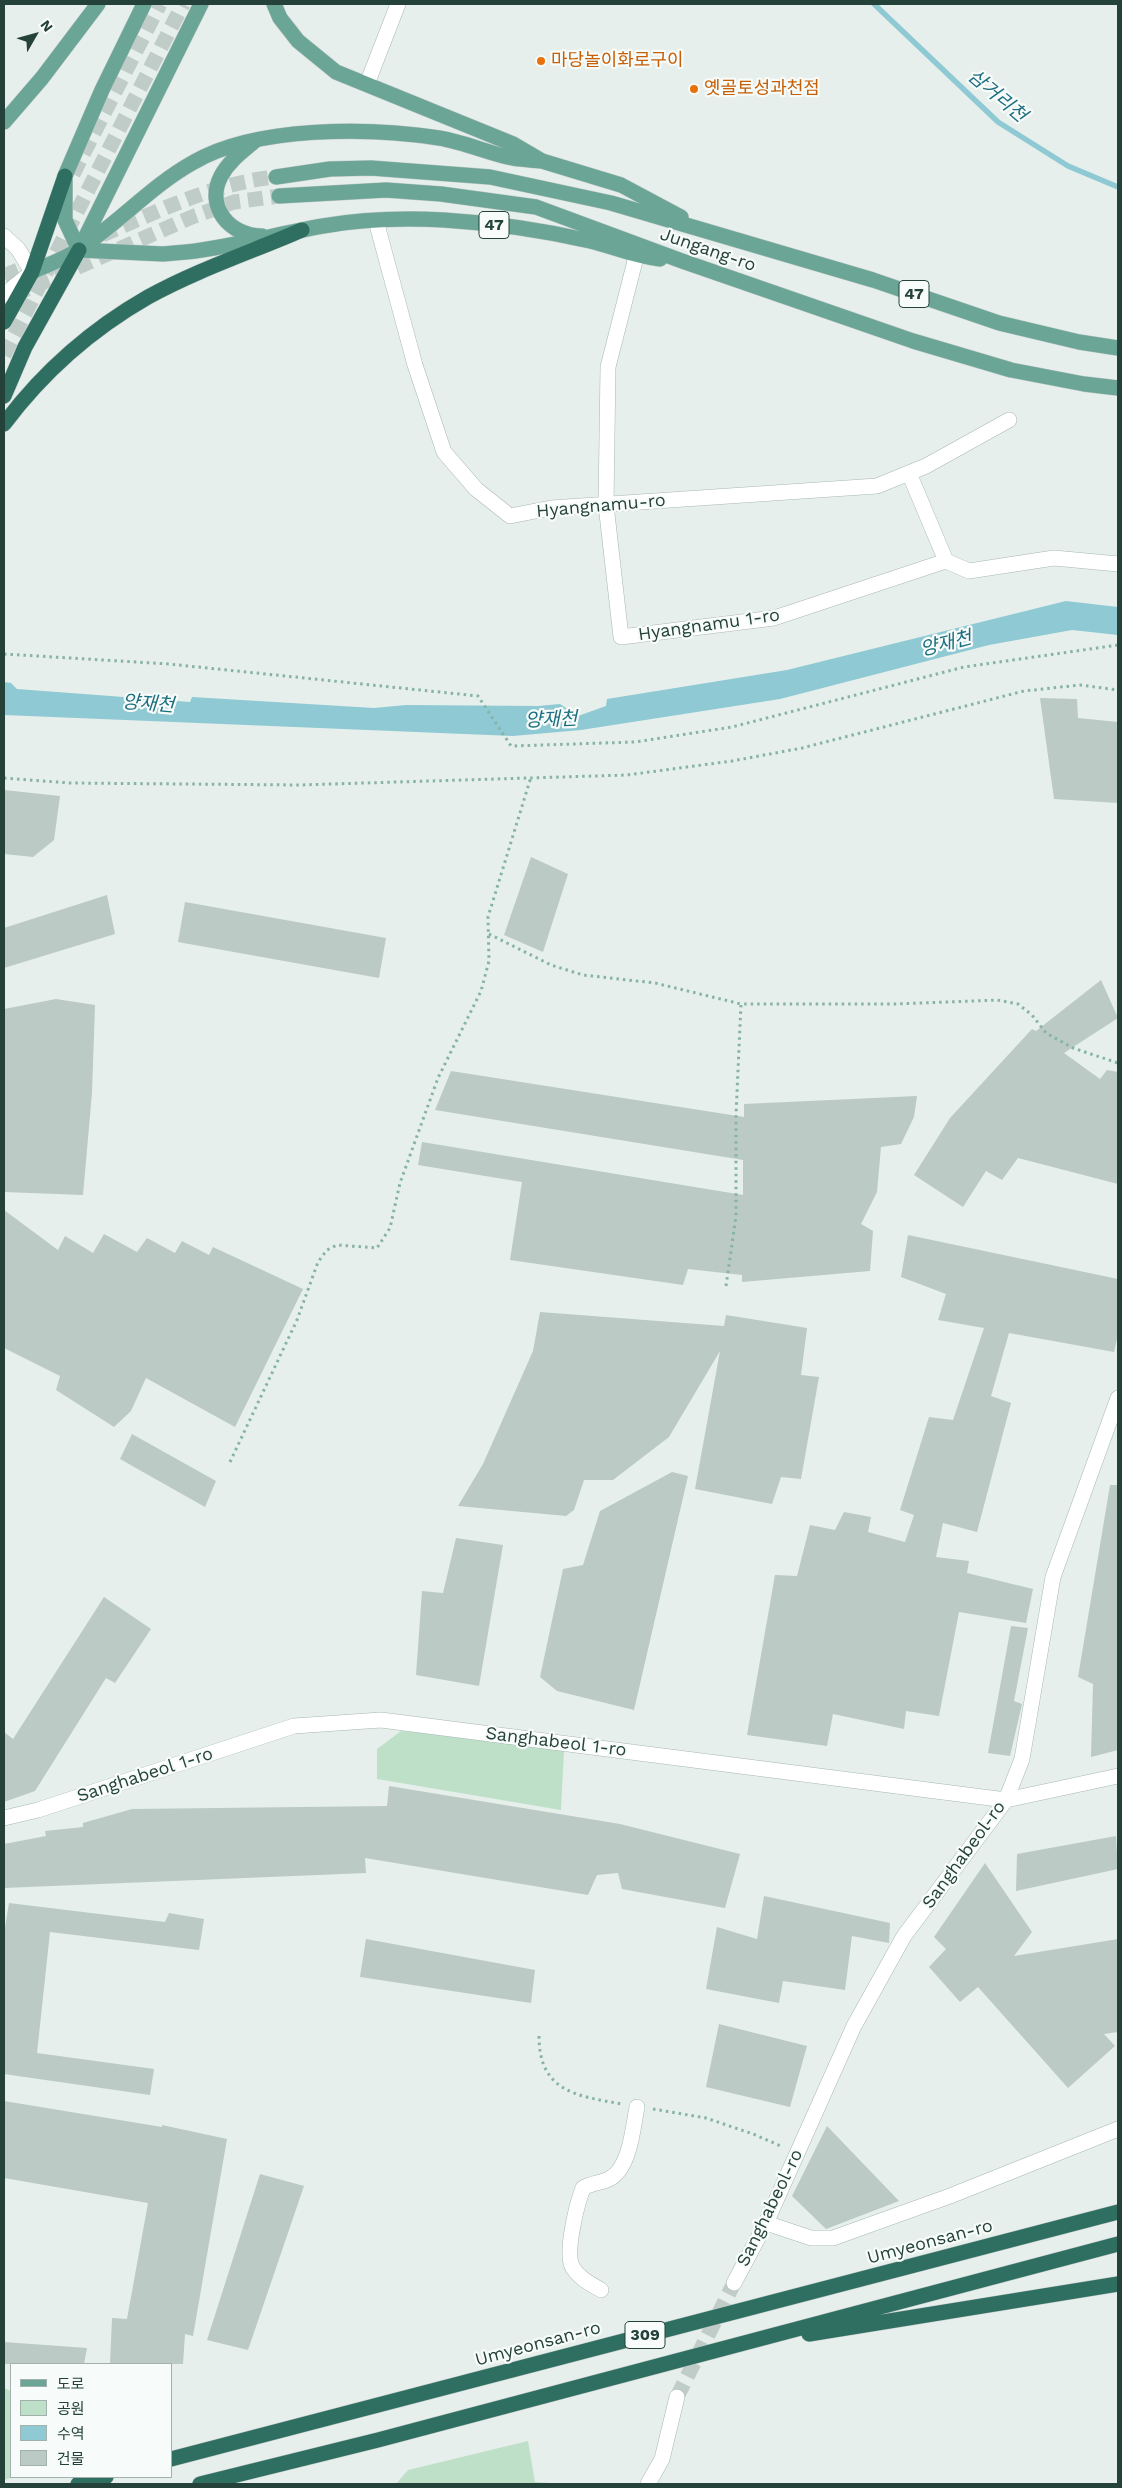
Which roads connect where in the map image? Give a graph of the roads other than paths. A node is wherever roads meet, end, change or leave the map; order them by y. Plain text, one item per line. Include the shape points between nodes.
1 (98, 4) edge
2 (144, 4) edge
3 (201, 4) edge
4 (274, 4) edge
5 (398, 4) edge
6 (367, 84) junction
7 (4, 122) edge
8 (257, 139) junction
9 (542, 160) junction
10 (65, 176) junction
11 (276, 176) tunnel mouth
12 (279, 196) tunnel mouth
13 (376, 221) junction
14 (302, 230) junction
15 (711, 233) junction
16 (4, 236) edge
17 (276, 236) junction
18 (79, 250) junction
19 (636, 256) junction
20 (682, 261) junction
21 (32, 272) junction
22 (4, 295) edge
23 (4, 322) edge
24 (1118, 348) edge
25 (1118, 388) edge
26 (4, 396) edge
27 (1009, 420) dead end
28 (4, 424) edge
29 (910, 473) junction
30 (606, 505) junction
31 (946, 561) junction
32 (1118, 564) edge
33 (1118, 1398) edge
34 (1118, 1776) edge
35 (1006, 1800) junction
36 (4, 1818) edge
37 (637, 2106) dead end
38 (1118, 2130) edge
39 (1118, 2212) edge
40 (766, 2223) junction
41 (1118, 2244) edge
42 (734, 2283) tunnel mouth
43 (1118, 2284) edge
44 (601, 2290) dead end
45 (723, 2348) junction
46 (677, 2397) tunnel mouth
47 (172, 2459) edge
48 (102, 2478) edge
49 (78, 2484) edge
50 (200, 2484) edge
51 (648, 2484) edge

1 - 7 main road
2 - 10 main road
3 - 18 main road
4 - 6 main road via 286,26 309,51 336,72
5 - 6 street
6 - 9 main road via 513,144
8 - 9 main road via 286,134 398,134 439,138 512,158
8 - 17 main road via 230,162 221,175 216,205 224,220 242,231 257,236
8 - 18 main road via 219,150 183,168
9 - 15 main road via 621,185
10 - 18 main road via 65,220
10 - 21 highway
11 - 15 main road, Jungang-ro via 371,168 490,177 611,203
12 - 20 main road, Jungang-ro via 386,190 536,207
13 - 14 main road, 47
13 - 19 main road, 47 via 445,220 510,226 594,242
13 - 30 street, Hyangnamu-ro via 415,365 444,452 476,490 510,516 551,508
14 - 17 main road
14 - 28 highway, 47 via 181,281 121,314 60,361
15 - 24 main road, Jungang-ro / 47 via 873,280 999,323
16 - 21 street via 18,249
17 - 18 main road via 174,254
18 - 21 main road
18 - 26 highway via 25,346
19 - 20 main road, 47
19 - 30 street via 608,367
20 - 25 main road, Jungang-ro via 913,341 1011,370
21 - 22 street
21 - 23 highway
27 - 29 street, Hyangnamu-ro
29 - 30 street, Hyangnamu-ro via 877,486
29 - 31 street
30 - 31 street, Hyangnamu 1-ro via 621,637 774,618
31 - 32 street via 969,571 1054,558
33 - 35 street, Sanghabeol-ro via 1053,1576 1022,1759
34 - 35 street, Sanghabeol 1-ro
35 - 36 street, Sanghabeol 1-ro via 381,1720 294,1726
35 - 40 street, Sanghabeol-ro via 904,1936 854,2026
37 - 44 street via 630,2146 621,2169 610,2179 593,2182 583,2188 577,2206 570,2255 572,2267 583,2279
38 - 40 street via 833,2238 811,2238
39 - 47 highway, Umyeonsan-ro / 309
40 - 42 street, Sanghabeol-ro
41 - 45 highway, 309
43 - 45 highway
45 - 50 highway, 309
46 - 51 street via 662,2459
48 - 49 highway

